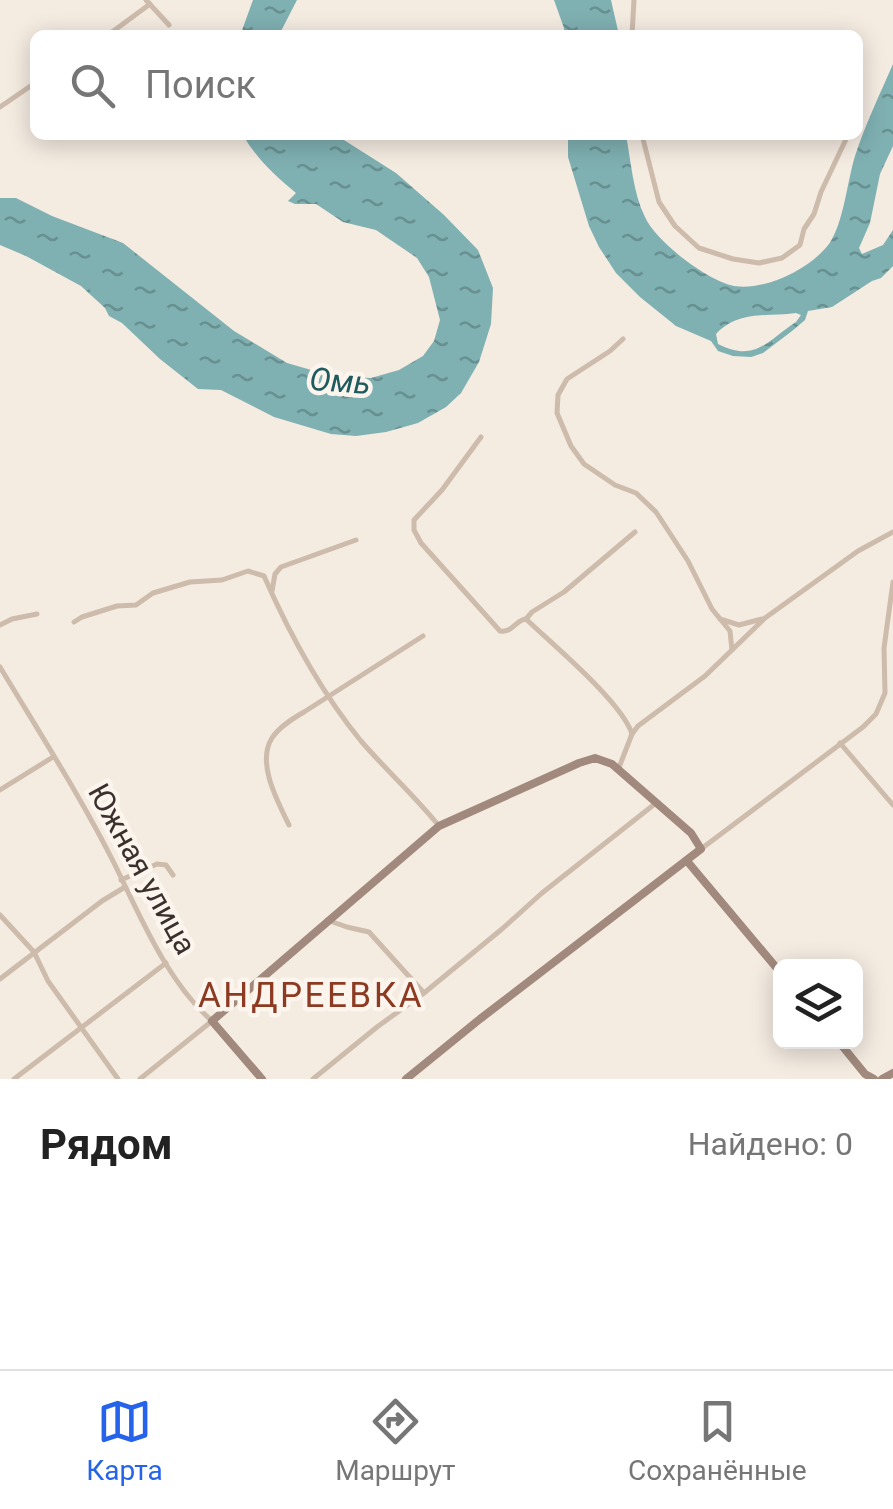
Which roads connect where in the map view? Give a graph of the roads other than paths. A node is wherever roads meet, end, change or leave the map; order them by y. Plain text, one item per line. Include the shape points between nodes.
1 (634, 0) edge
2 (148, 2) edge
3 (169, 26) dead end
4 (114, 30) edge
5 (632, 30) edge
6 (30, 87) edge
7 (0, 106) edge
8 (643, 140) edge
9 (846, 140) edge
10 (623, 338) dead end
11 (481, 437) dead end
12 (635, 532) dead end
13 (893, 532) edge
14 (356, 540) dead end
15 (893, 582) edge
16 (272, 594) junction
17 (37, 614) dead end
18 (718, 618) junction
19 (765, 618) junction
20 (526, 619) junction
21 (74, 622) dead end
22 (0, 625) edge
23 (422, 636) dead end
24 (732, 650) junction
25 (0, 666) edge
26 (329, 696) junction
27 (632, 734) junction
28 (840, 743) junction
29 (53, 757) junction
30 (618, 770) junction
31 (0, 790) edge
32 (656, 803) junction
33 (893, 805) edge
34 (288, 825) dead end
35 (439, 826) junction
36 (701, 849) junction
37 (687, 861) junction
38 (173, 875) dead end
39 (123, 884) junction
40 (0, 916) edge
41 (327, 920) junction
42 (34, 952) junction
43 (166, 963) junction
44 (773, 964) edge
45 (0, 978) edge
46 (424, 993) junction
47 (212, 1020) junction
48 (80, 1027) junction
49 (845, 1049) edge
50 (893, 1073) edge
51 (14, 1079) edge
52 (118, 1079) edge
53 (140, 1079) edge
54 (262, 1079) edge
55 (313, 1079) edge
56 (406, 1079) edge
57 (874, 1079) edge
58 (882, 1079) edge

1 - 5 street
2 - 3 street
2 - 4 street
6 - 7 street
8 - 9 street via 659,202 686,239 759,263 800,245
10 - 18 street via 567,380 557,413 584,464 656,512
11 - 20 street via 414,520 414,530 495,628 506,632
12 - 20 street
13 - 19 street
14 - 16 street via 281,567
15 - 28 street via 883,700 870,721
16 - 21 street via 264,576 248,571 190,582
16 - 26 street
17 - 22 street
18 - 19 street via 739,624
18 - 24 street via 732,635
19 - 24 street
20 - 27 street via 595,685
23 - 26 street
24 - 27 street
25 - 29 street, Южная улица
26 - 34 street via 269,744 268,772
26 - 35 street
27 - 30 street
28 - 33 street
28 - 36 street
29 - 31 street
29 - 39 street, Южная улица
30 - 32 street
30 - 35 street via 588,759
32 - 36 street
32 - 46 street
35 - 41 street
36 - 37 street
37 - 44 street
37 - 56 street
38 - 39 street via 158,864
39 - 42 street
39 - 43 street, Южная улица
40 - 42 street
41 - 46 street via 369,932
41 - 47 street
42 - 45 street
42 - 48 street
43 - 47 street, Южная улица
43 - 48 street
46 - 55 street
47 - 53 street
47 - 54 street, Южная улица
48 - 51 street
48 - 52 street
49 - 57 street
50 - 58 street

